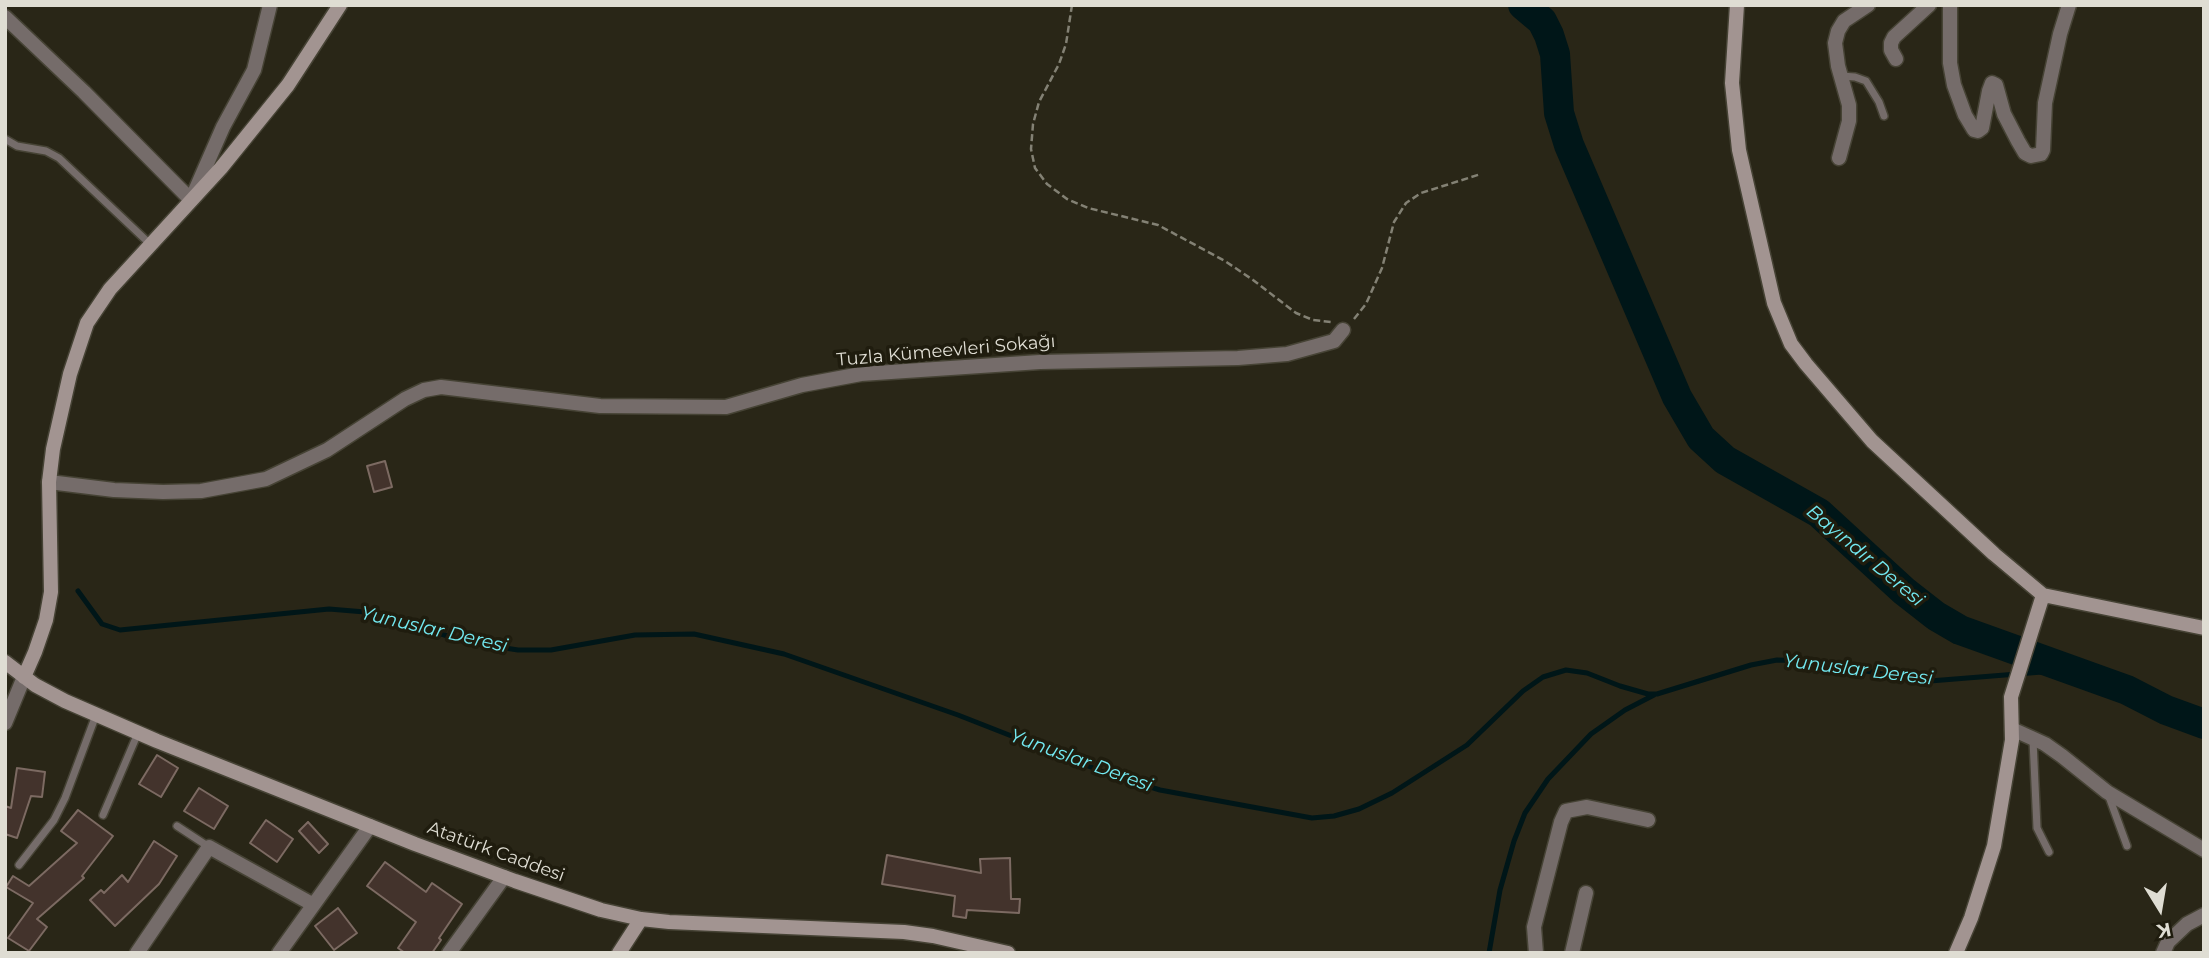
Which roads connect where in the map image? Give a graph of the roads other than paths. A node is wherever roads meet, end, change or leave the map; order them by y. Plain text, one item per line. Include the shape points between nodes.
1 (271, 5) edge
2 (340, 5) edge
3 (1737, 5) edge
4 (1868, 5) edge
5 (1929, 5) edge
6 (1950, 5) edge
7 (2069, 5) edge
8 (5, 17) edge
9 (1896, 59) dead end
10 (1841, 76) junction
11 (1884, 116) dead end
12 (5, 138) edge
13 (1839, 158) dead end
14 (191, 200) junction
15 (150, 244) junction
16 (1343, 330) road end
17 (49, 482) junction
18 (2043, 595) junction
19 (2204, 628) edge
20 (5, 662) edge
21 (24, 677) junction
22 (96, 715) junction
23 (5, 723) edge
24 (2012, 729) junction
25 (138, 733) junction
26 (2034, 739) junction
27 (2107, 792) junction
28 (103, 815) dead end
29 (1648, 820) dead end
30 (177, 826) dead end
31 (370, 826) junction
32 (2127, 846) dead end
33 (209, 847) junction
34 (2204, 850) edge
35 (2049, 852) dead end
36 (19, 866) dead end
37 (503, 877) junction
38 (1586, 893) dead end
39 (312, 904) junction
40 (2204, 915) edge
41 (642, 919) junction
42 (1004, 952) edge
43 (137, 953) edge
44 (279, 953) edge
45 (449, 953) edge
46 (619, 953) edge
47 (1536, 953) edge
48 (1572, 953) edge
49 (1956, 953) edge
50 (2163, 953) edge

1 - 14 street via 254,70
2 - 14 street via 288,85
3 - 18 street via 1732,83 1739,150 1774,303 1791,344 1872,441
4 - 10 street via 1844,21 1838,31 1835,52
5 - 9 street via 1894,37 1891,50
6 - 7 street via 1950,63 1965,115 1974,130 1982,128 1989,91 1992,83 1996,85 2004,114 2031,156 2043,149 2045,103
8 - 14 street
10 - 11 lane via 1866,81
10 - 13 street via 1849,121
12 - 15 lane via 59,158
14 - 15 street
15 - 17 street via 110,289 88,323 70,374
16 - 17 street, Tuzla Kümeevleri Sokağı via 1334,341 1287,354 1040,362 861,374 726,407 600,406 441,387 405,399 327,450 266,479 201,491 163,492
17 - 21 street via 51,592
18 - 19 street
18 - 24 street via 2011,697
20 - 21 street, Atatürk Caddesi
21 - 22 street, Atatürk Caddesi
21 - 23 street
22 - 25 street, Atatürk Caddesi
22 - 36 lane via 54,820
24 - 26 street
24 - 49 street via 1994,846
25 - 28 lane
25 - 31 street, Atatürk Caddesi
26 - 27 street
26 - 35 lane via 2036,815
27 - 32 lane
27 - 34 street
29 - 47 street via 1587,807 1566,811 1534,927
30 - 33 lane
31 - 37 street, Atatürk Caddesi
31 - 39 street
33 - 39 street
33 - 43 street
37 - 41 street, Atatürk Caddesi
37 - 45 street
38 - 48 street
39 - 44 street
40 - 50 street via 2187,924
41 - 42 street, Atatürk Caddesi via 904,932
41 - 46 street

